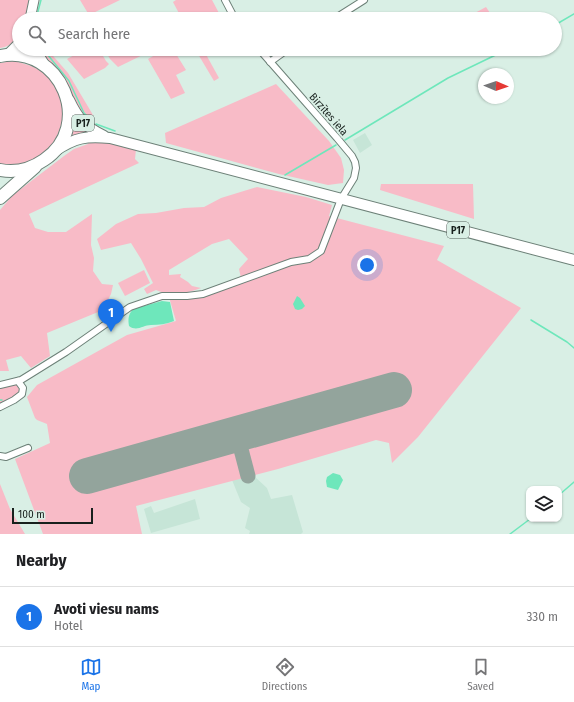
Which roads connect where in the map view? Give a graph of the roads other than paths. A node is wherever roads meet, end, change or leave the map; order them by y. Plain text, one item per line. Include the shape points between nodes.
1 (34, 0) edge
2 (225, 0) edge
3 (364, 0) edge
4 (31, 12) edge
5 (231, 12) edge
6 (345, 12) edge
7 (12, 48) edge
8 (3, 55) edge
9 (23, 56) edge
10 (40, 56) edge
11 (265, 56) edge
12 (278, 56) edge
13 (270, 62) junction
14 (46, 66) junction
15 (67, 97) junction
16 (110, 138) junction
17 (54, 152) junction
18 (39, 163) junction
19 (0, 170) edge
20 (0, 198) edge
21 (342, 199) junction
22 (574, 260) edge
23 (18, 380) junction
24 (0, 385) edge
25 (0, 407) edge
26 (28, 448) dead end
27 (0, 456) edge

1 - 4 main road
2 - 5 street
3 - 6 street
7 - 8 main road
9 - 14 highway
10 - 14 main road
11 - 13 street, Birzītes iela
12 - 13 street
13 - 21 street, Birzītes iela via 352,156 356,168 354,178
14 - 15 highway via 61,83
15 - 16 main road, P17 via 83,123
15 - 17 highway via 68,122 63,138
16 - 17 main road, P17 via 82,138
16 - 21 main road, P17
17 - 18 highway
18 - 19 highway via 18,170
18 - 20 highway
21 - 22 main road, P17
21 - 23 street, Birzītes iela via 321,251 309,259 291,262 203,294 162,296 130,307 66,352
23 - 24 street, Birzītes iela
23 - 25 street via 23,388 22,394
26 - 27 street via 6,457

